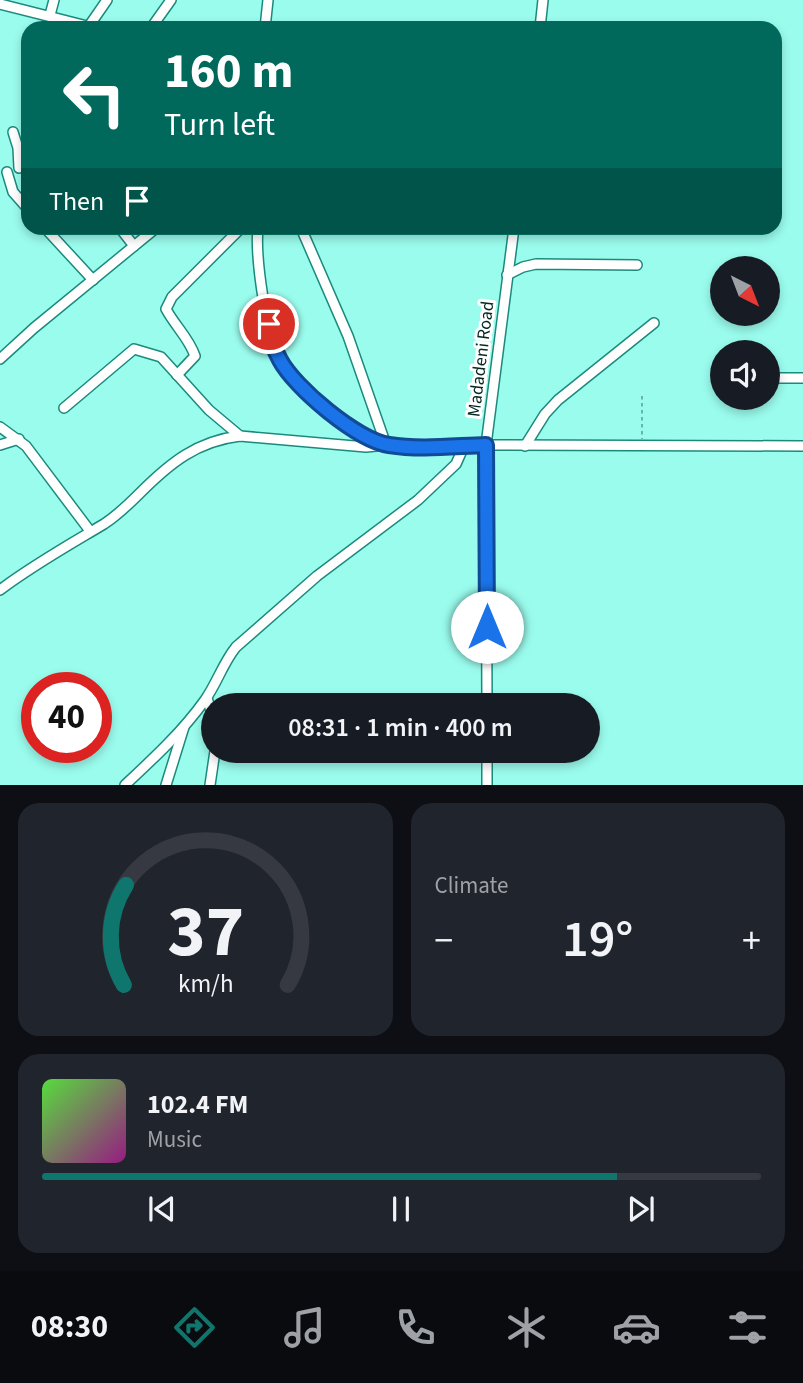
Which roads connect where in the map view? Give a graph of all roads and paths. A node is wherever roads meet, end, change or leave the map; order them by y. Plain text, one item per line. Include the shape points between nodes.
1 (54, 0) edge
2 (107, 0) edge
3 (172, 0) edge
4 (268, 0) edge
5 (543, 0) edge
6 (0, 4) edge
7 (50, 15) junction
8 (71, 21) edge
9 (95, 21) edge
10 (156, 21) edge
11 (266, 21) edge
12 (541, 21) edge
13 (13, 132) dead end
14 (21, 157) edge
15 (21, 167) edge
16 (4, 173) edge
17 (21, 200) edge
18 (52, 235) edge
19 (125, 235) edge
20 (147, 235) edge
21 (234, 235) edge
22 (258, 235) edge
23 (304, 235) edge
24 (513, 235) edge
25 (134, 246) junction
26 (637, 265) dead end
27 (508, 275) junction
28 (93, 279) junction
29 (654, 323) dead end
30 (0, 359) edge
31 (177, 375) junction
32 (780, 378) edge
33 (803, 378) edge
34 (642, 396) dead end
35 (64, 408) dead end
36 (0, 427) edge
37 (240, 436) junction
38 (19, 439) junction
39 (0, 445) edge
40 (386, 445) junction
41 (486, 445) junction
42 (464, 446) junction
43 (525, 446) junction
44 (803, 446) edge
45 (642, 447) junction
46 (90, 531) junction
47 (0, 590) edge
48 (210, 693) edge
49 (487, 693) edge
50 (201, 705) edge
51 (184, 726) junction
52 (213, 763) edge
53 (487, 763) edge
54 (125, 785) edge
55 (166, 785) edge
56 (209, 785) edge
57 (487, 785) edge

1 - 7 street
2 - 9 street
3 - 10 street
4 - 11 street
5 - 12 street
6 - 7 street
7 - 8 street
13 - 14 street
15 - 16 street
16 - 17 street
18 - 28 street
19 - 25 street
20 - 25 street
21 - 31 street via 172,297 166,309 195,356
22 - 40 street via 260,280 272,344 281,361 305,390 346,424
23 - 40 street via 348,336
24 - 27 street, Madadeni Road
25 - 28 street
26 - 27 street via 536,264
27 - 41 street, Madadeni Road
28 - 30 street
29 - 43 street via 558,400
31 - 35 street via 161,357 134,349
31 - 37 street
32 - 33 street
34 - 45 path
36 - 38 street
37 - 40 street via 341,446
37 - 46 street via 186,453 127,507
38 - 39 street
38 - 46 street
40 - 42 street
41 - 42 street
41 - 43 street
41 - 49 street, Madadeni Road
42 - 48 street via 456,464 418,500 317,576 243,640 228,657
43 - 45 street
44 - 45 street
46 - 47 street
50 - 51 street
51 - 54 street
51 - 55 street
52 - 56 street
53 - 57 street

